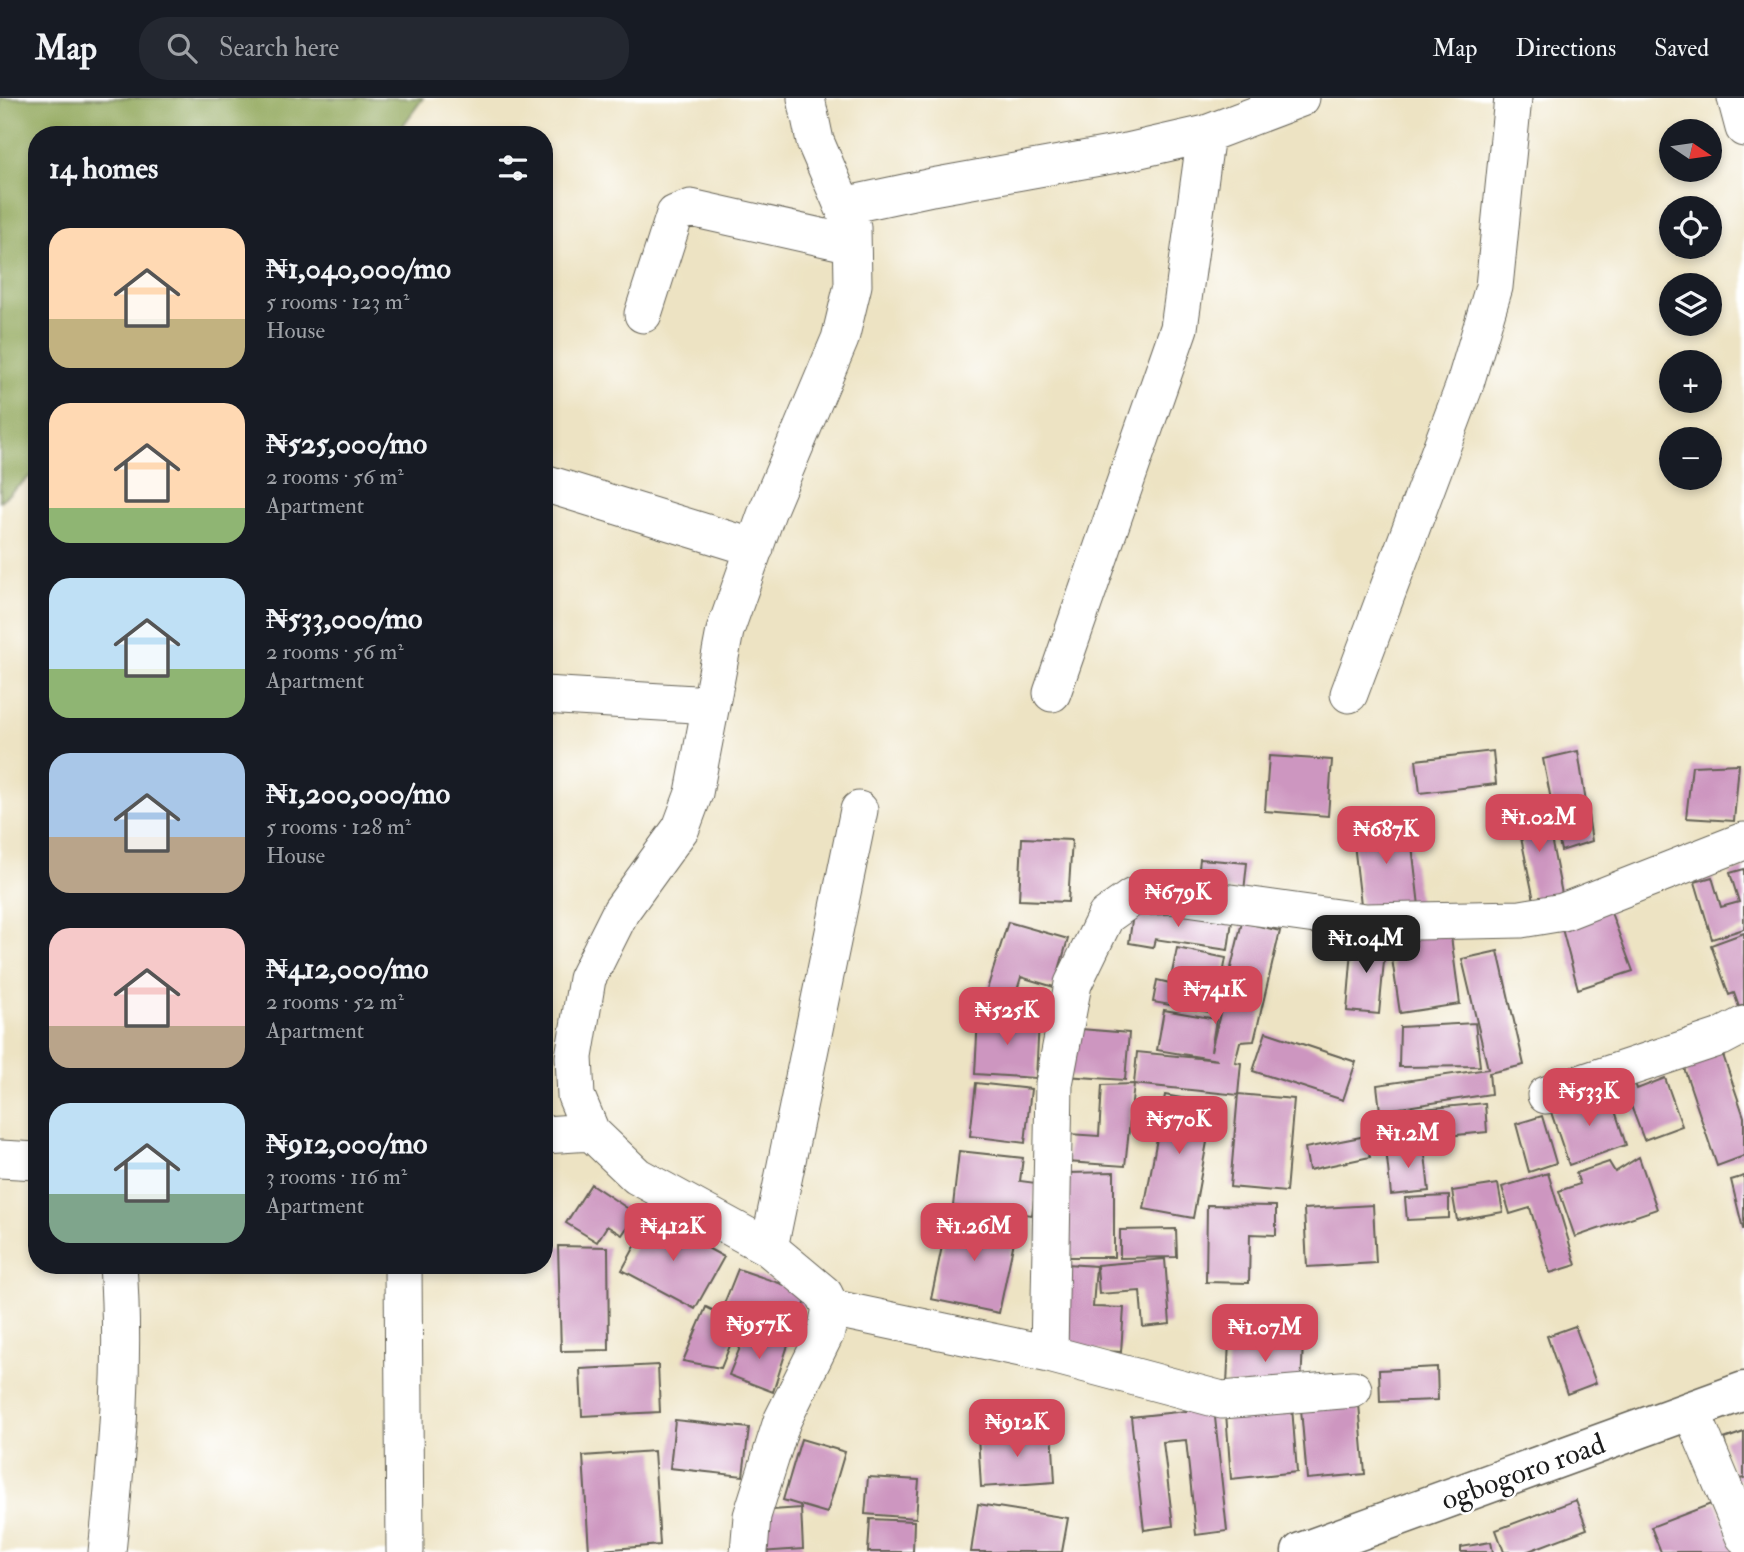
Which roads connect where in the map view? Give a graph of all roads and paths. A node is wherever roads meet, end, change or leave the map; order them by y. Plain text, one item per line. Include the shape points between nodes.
1 (806, 98) edge
2 (1301, 98) edge
3 (1513, 98) edge
4 (1736, 98) edge
5 (1744, 128) edge
6 (1206, 134) junction
7 (843, 206) junction
8 (852, 244) junction
9 (643, 314) dead end
10 (553, 486) edge
11 (755, 548) junction
12 (1052, 693) dead end
13 (1349, 694) dead end
14 (553, 696) edge
15 (710, 705) junction
16 (859, 810) dead end
17 (1744, 841) edge
18 (1744, 1025) edge
19 (1546, 1095) dead end
20 (591, 1132) junction
21 (553, 1134) edge
22 (0, 1159) edge
23 (28, 1161) edge
24 (769, 1248) junction
25 (119, 1274) edge
26 (403, 1274) edge
27 (831, 1308) junction
28 (1049, 1354) junction
29 (1353, 1389) dead end
30 (1744, 1391) edge
31 (1691, 1410) junction
32 (1744, 1536) edge
33 (107, 1552) edge
34 (405, 1552) edge
35 (749, 1552) edge
36 (1301, 1552) edge

1 - 7 street via 815,141
2 - 6 street
3 - 13 street via 1493,288 1464,387
4 - 5 street
6 - 7 street
6 - 12 street via 1179,328
7 - 8 street via 852,226
8 - 9 street via 682,209 675,214
8 - 11 street via 853,285 840,340
10 - 11 street
11 - 15 street via 724,631
14 - 15 street
15 - 20 street via 694,793 681,828 621,911 587,979 574,1057 576,1096
16 - 24 street
17 - 28 street via 1563,912 1521,919 1366,922 1173,895 1133,897 1105,916 1073,984 1054,1084
18 - 19 street via 1721,1037
20 - 21 street
20 - 24 street via 636,1176
22 - 23 street
24 - 27 street via 824,1294
25 - 33 street via 122,1329 117,1462
26 - 34 street
27 - 28 street
27 - 35 street via 826,1332 782,1421 752,1516
28 - 29 street via 1222,1399
30 - 31 street, ogbogoro road
31 - 32 street
31 - 36 street, ogbogoro road

